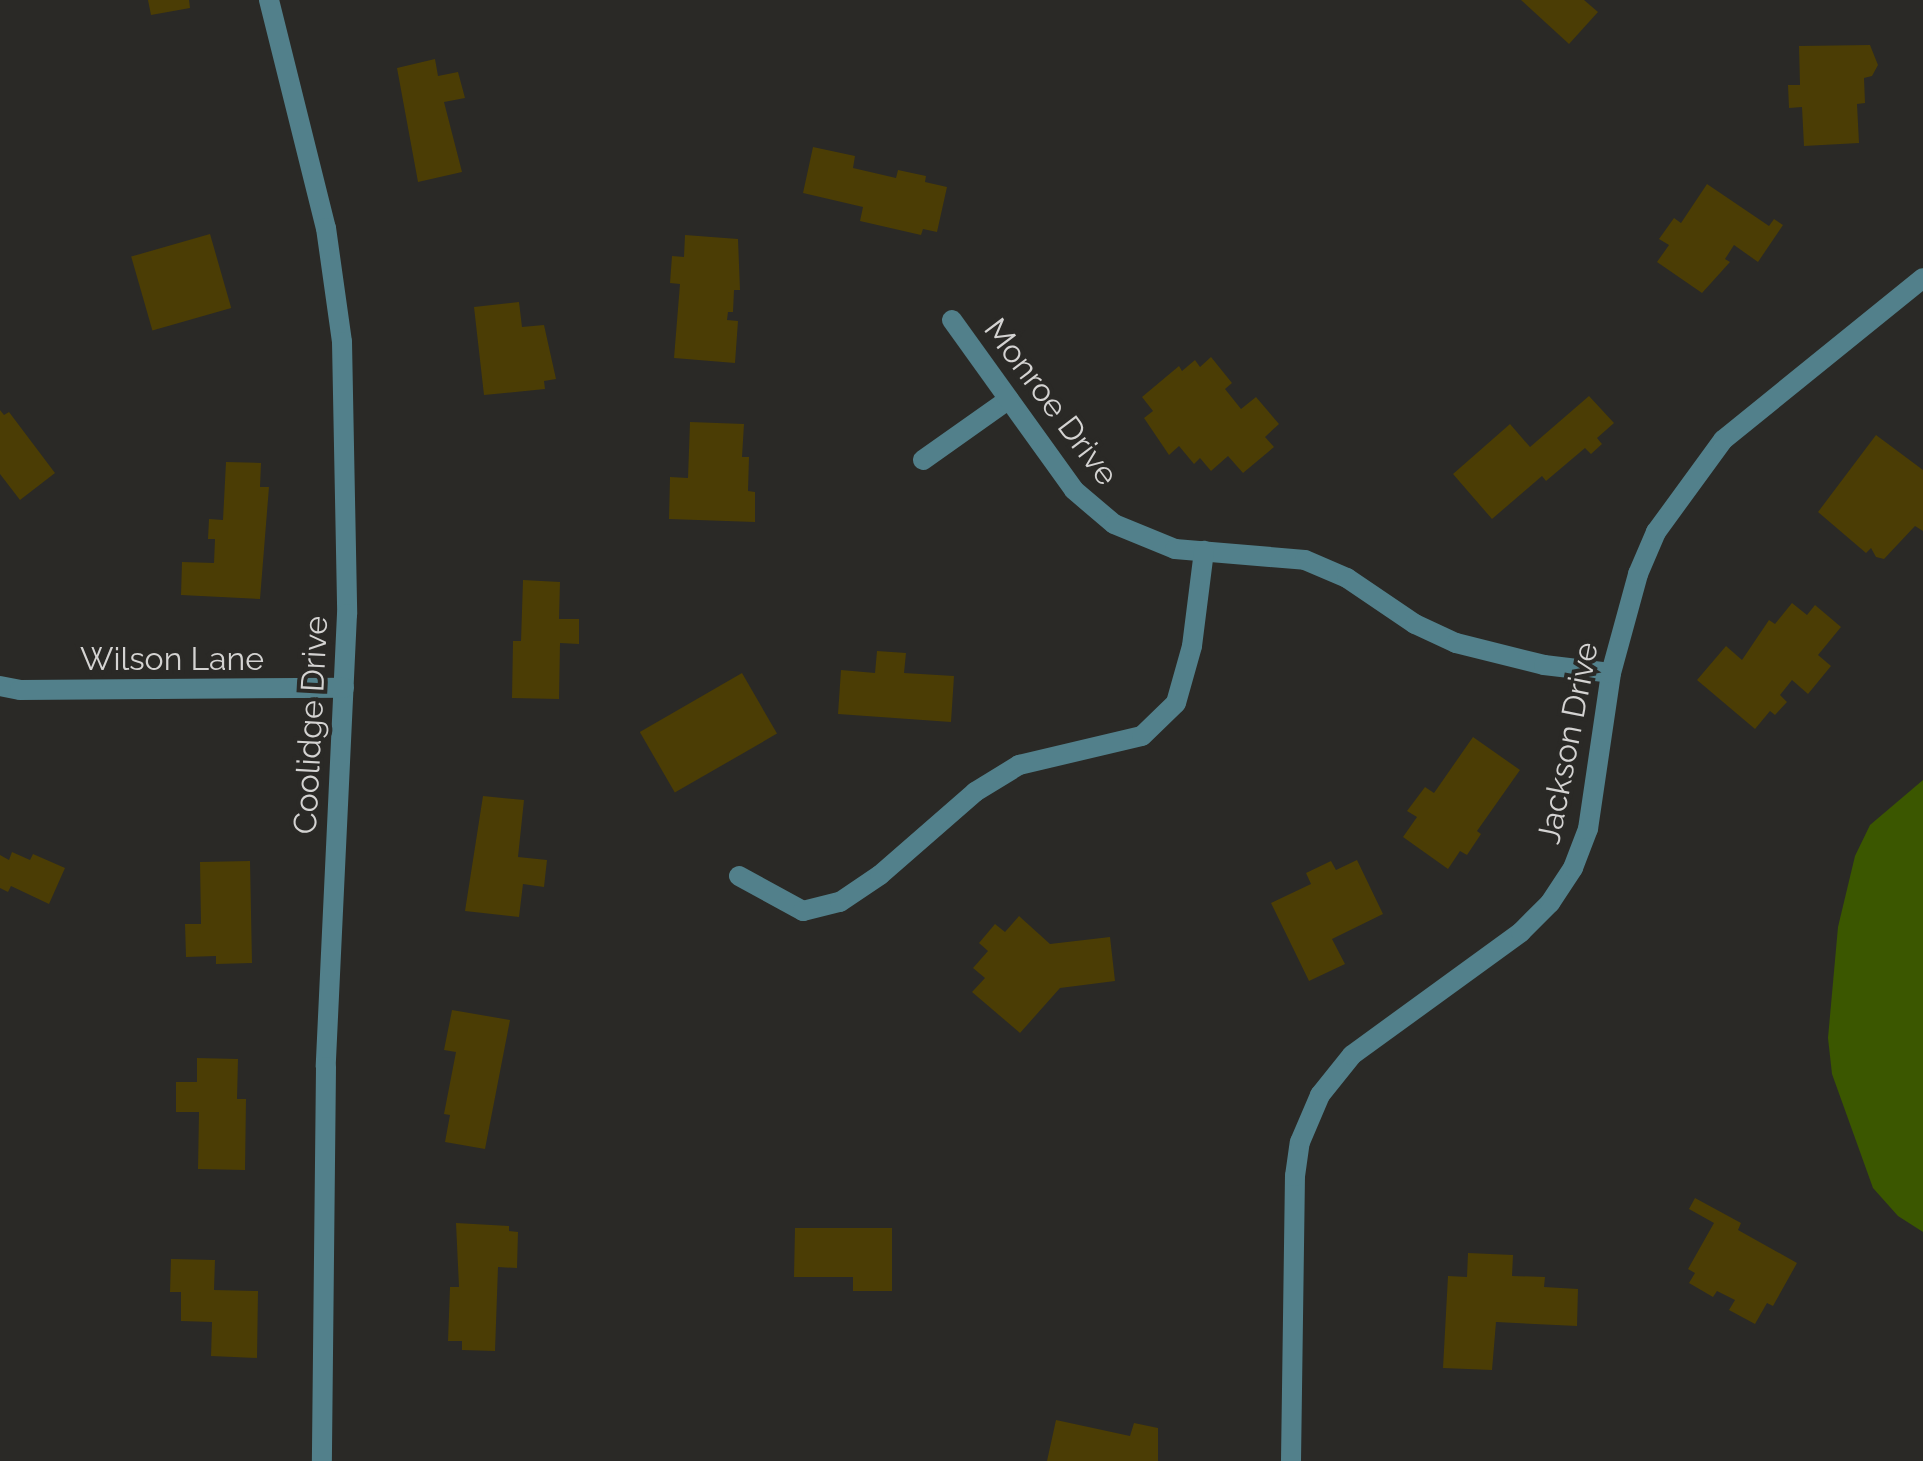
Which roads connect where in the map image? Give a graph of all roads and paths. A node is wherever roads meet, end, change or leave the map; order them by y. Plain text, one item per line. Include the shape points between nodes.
1 (269, 0) edge
2 (1923, 278) edge
3 (952, 320) dead end
4 (1008, 399) junction
5 (923, 460) dead end
6 (1204, 550) junction
7 (1611, 674) junction
8 (0, 686) edge
9 (344, 688) junction
10 (739, 876) dead end
11 (322, 1461) edge
12 (1291, 1461) edge

1 - 9 street, Coolidge Drive via 339,300
2 - 7 street, Jackson Drive via 1759,408 1695,474 1644,560
3 - 4 street, Monroe Drive
4 - 5 street
4 - 6 street, Monroe Drive via 1090,508 1138,536 1174,549
6 - 7 street, Monroe Drive via 1305,560 1456,644
6 - 10 street via 1192,646 1176,703 1142,736 1019,765 975,792 880,876 840,902 803,910
7 - 12 street, Jackson Drive via 1588,830 1562,886 1522,932 1352,1055 1312,1110 1295,1176
8 - 9 street, Wilson Lane
9 - 11 street, Coolidge Drive via 326,1067

